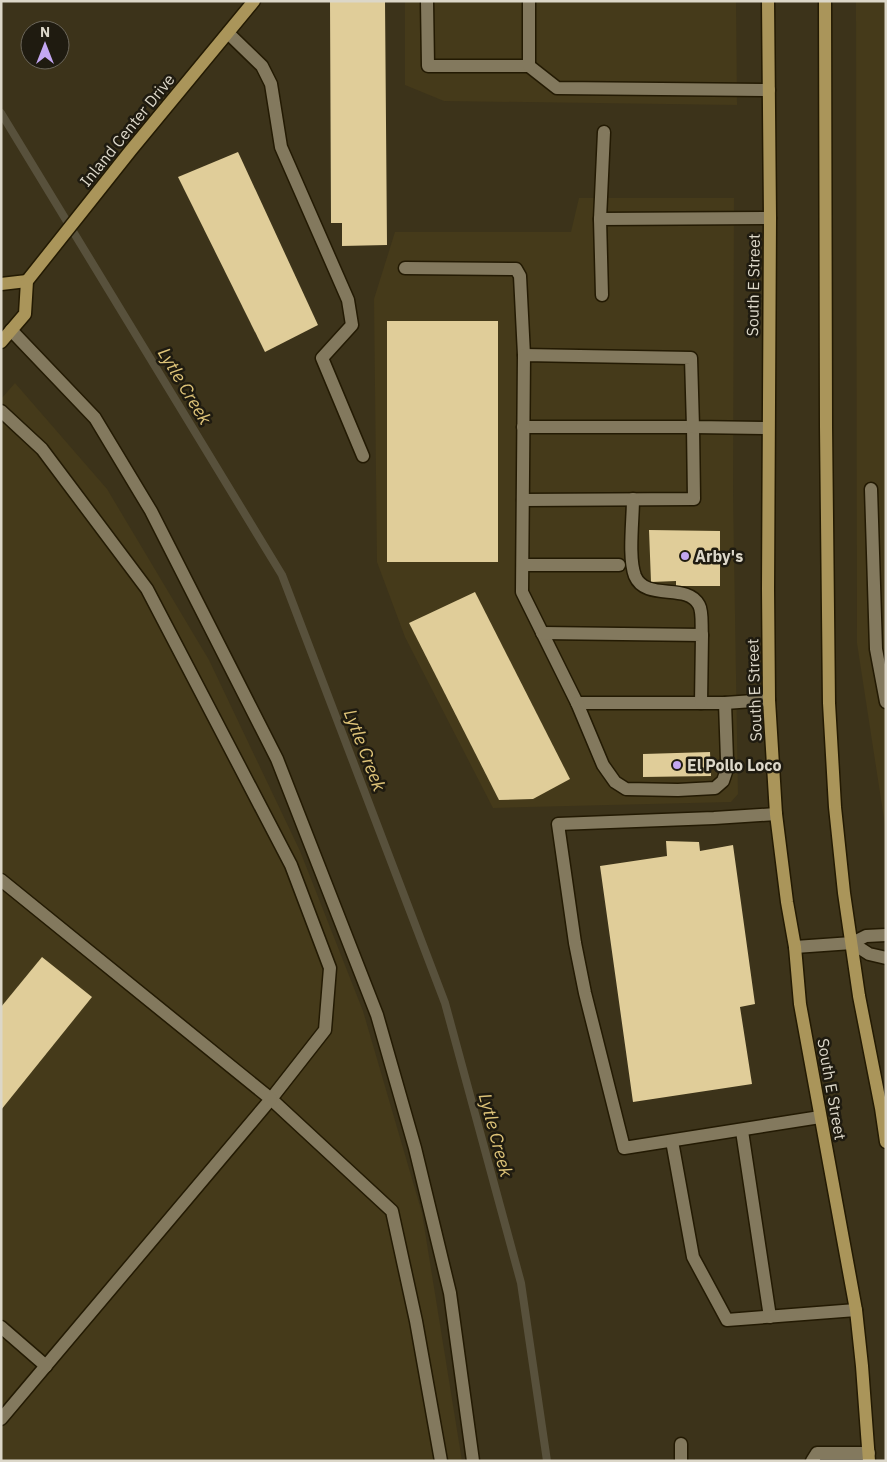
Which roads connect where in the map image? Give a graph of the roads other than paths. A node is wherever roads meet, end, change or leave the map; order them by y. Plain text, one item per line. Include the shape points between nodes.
1 (254, 1) edge
2 (427, 1) edge
3 (529, 1) edge
4 (768, 1) edge
5 (825, 1) edge
6 (228, 33) junction
7 (529, 66) junction
8 (769, 90) junction
9 (604, 132) dead end
10 (600, 218) junction
11 (770, 218) junction
12 (405, 268) dead end
13 (27, 281) junction
14 (1, 284) edge
15 (602, 295) dead end
16 (11, 330) junction
17 (1, 342) edge
18 (524, 355) junction
19 (1, 411) edge
20 (523, 428) junction
21 (693, 428) junction
22 (768, 428) junction
23 (363, 456) dead end
24 (870, 490) dead end
25 (633, 499) junction
26 (523, 500) junction
27 (522, 565) junction
28 (619, 565) dead end
29 (542, 633) junction
30 (702, 635) junction
31 (881, 649) edge
32 (769, 700) junction
33 (886, 702) edge
34 (577, 703) junction
35 (701, 703) junction
36 (724, 703) junction
37 (776, 814) junction
38 (1, 880) edge
39 (886, 935) edge
40 (852, 943) junction
41 (795, 947) junction
42 (886, 958) edge
43 (271, 1099) junction
44 (820, 1118) junction
45 (742, 1130) junction
46 (672, 1141) junction
47 (886, 1142) edge
48 (856, 1310) junction
49 (770, 1317) junction
50 (1, 1327) edge
51 (46, 1366) junction
52 (1, 1419) edge
53 (681, 1444) dead end
54 (869, 1457) edge
55 (441, 1461) edge
56 (473, 1461) edge
57 (681, 1461) edge
58 (812, 1461) edge

1 - 6 main road, Inland Center Drive
2 - 7 lane via 428,66
3 - 7 lane
4 - 8 main road, South E Street
5 - 40 main road via 829,703 836,817
6 - 13 main road, Inland Center Drive
6 - 23 lane via 262,66 271,84 281,147 348,300 352,325 322,358
7 - 8 lane via 557,88
8 - 11 main road, South E Street
9 - 10 lane
10 - 11 lane
10 - 15 lane
11 - 22 main road, South E Street
12 - 18 lane via 516,269 520,276
13 - 14 main road
13 - 16 main road via 25,314
16 - 17 main road
16 - 56 lane via 95,418 151,511 277,759 377,1015 415,1148 450,1293
18 - 20 lane
18 - 21 lane via 691,358
19 - 43 lane via 42,449 147,590 291,865 330,968 326,1021 325,1030
20 - 21 lane
20 - 26 lane
21 - 22 lane
21 - 25 lane via 694,499
22 - 32 main road, South E Street
24 - 31 lane
25 - 26 lane
25 - 30 lane via 632,563 636,578 650,588 693,597 700,605
26 - 27 lane
27 - 28 lane
27 - 29 lane via 522,592
29 - 30 lane
29 - 34 lane
30 - 35 lane
31 - 33 lane
32 - 36 lane
32 - 37 main road, South E Street
34 - 35 lane
34 - 36 lane via 603,764 615,782 626,789 678,790 715,788 723,781 726,772
35 - 36 lane
37 - 41 main road, South E Street
37 - 46 lane via 558,824 585,994 624,1148
38 - 43 lane
39 - 40 lane via 866,936
40 - 41 lane
40 - 42 lane via 869,954
40 - 47 main road
41 - 44 main road, South E Street via 800,1004
43 - 51 lane
43 - 55 lane via 392,1211
44 - 45 lane
44 - 48 main road, South E Street
45 - 46 lane
45 - 49 lane
46 - 49 lane via 693,1258 727,1320
48 - 49 lane
48 - 54 main road, South E Street
50 - 51 lane
51 - 52 lane
53 - 57 lane
54 - 58 lane via 816,1453

